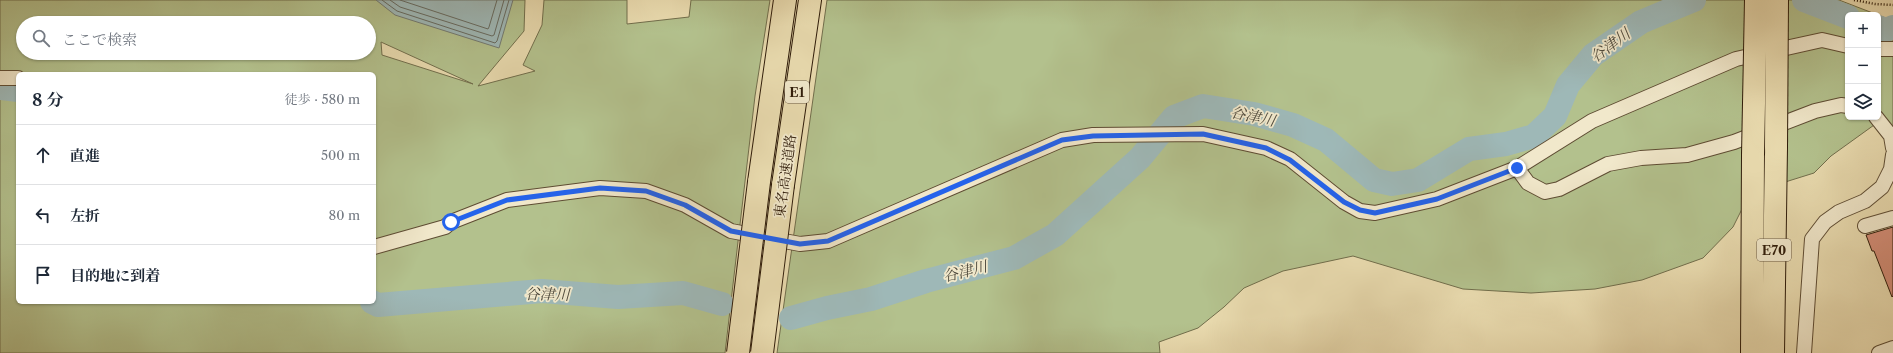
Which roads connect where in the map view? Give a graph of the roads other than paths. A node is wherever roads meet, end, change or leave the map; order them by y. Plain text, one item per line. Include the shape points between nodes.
1 (785, 0) edge
2 (810, 0) edge
3 (1756, 0) edge
4 (1777, 0) edge
5 (1845, 45) edge
6 (1893, 49) edge
7 (1881, 50) edge
8 (0, 78) edge
9 (16, 78) edge
10 (1845, 106) edge
11 (1878, 120) edge
12 (1893, 148) edge
13 (1893, 155) edge
14 (1517, 168) junction
15 (1893, 218) edge
16 (1865, 226) dead end
17 (376, 246) edge
18 (1893, 348) edge
19 (738, 353) edge
20 (762, 353) edge
21 (1752, 353) edge
22 (1773, 353) edge
23 (1804, 353) edge
24 (1879, 353) edge

1 - 19 highway, 東名高速道路 / E1, bridge
2 - 20 highway, 東名高速道路 / E1, bridge
3 - 21 highway, E70, bridge
4 - 22 highway, E70, bridge
5 - 14 street via 1822,40 1736,59 1592,121
6 - 7 street
8 - 9 street
10 - 14 street via 1815,111 1734,142 1687,155 1640,158 1608,164 1559,189 1545,192 1528,183
11 - 12 street via 1891,136
13 - 23 street via 1882,187 1865,201 1839,212 1825,222 1812,239
14 - 17 street via 1437,199 1375,213 1360,210 1344,202 1290,160 1266,148 1203,134 1093,136 1062,140 828,241 800,244 731,231 685,205 646,191 600,188 507,200 451,222 445,227
15 - 16 street
18 - 24 street

